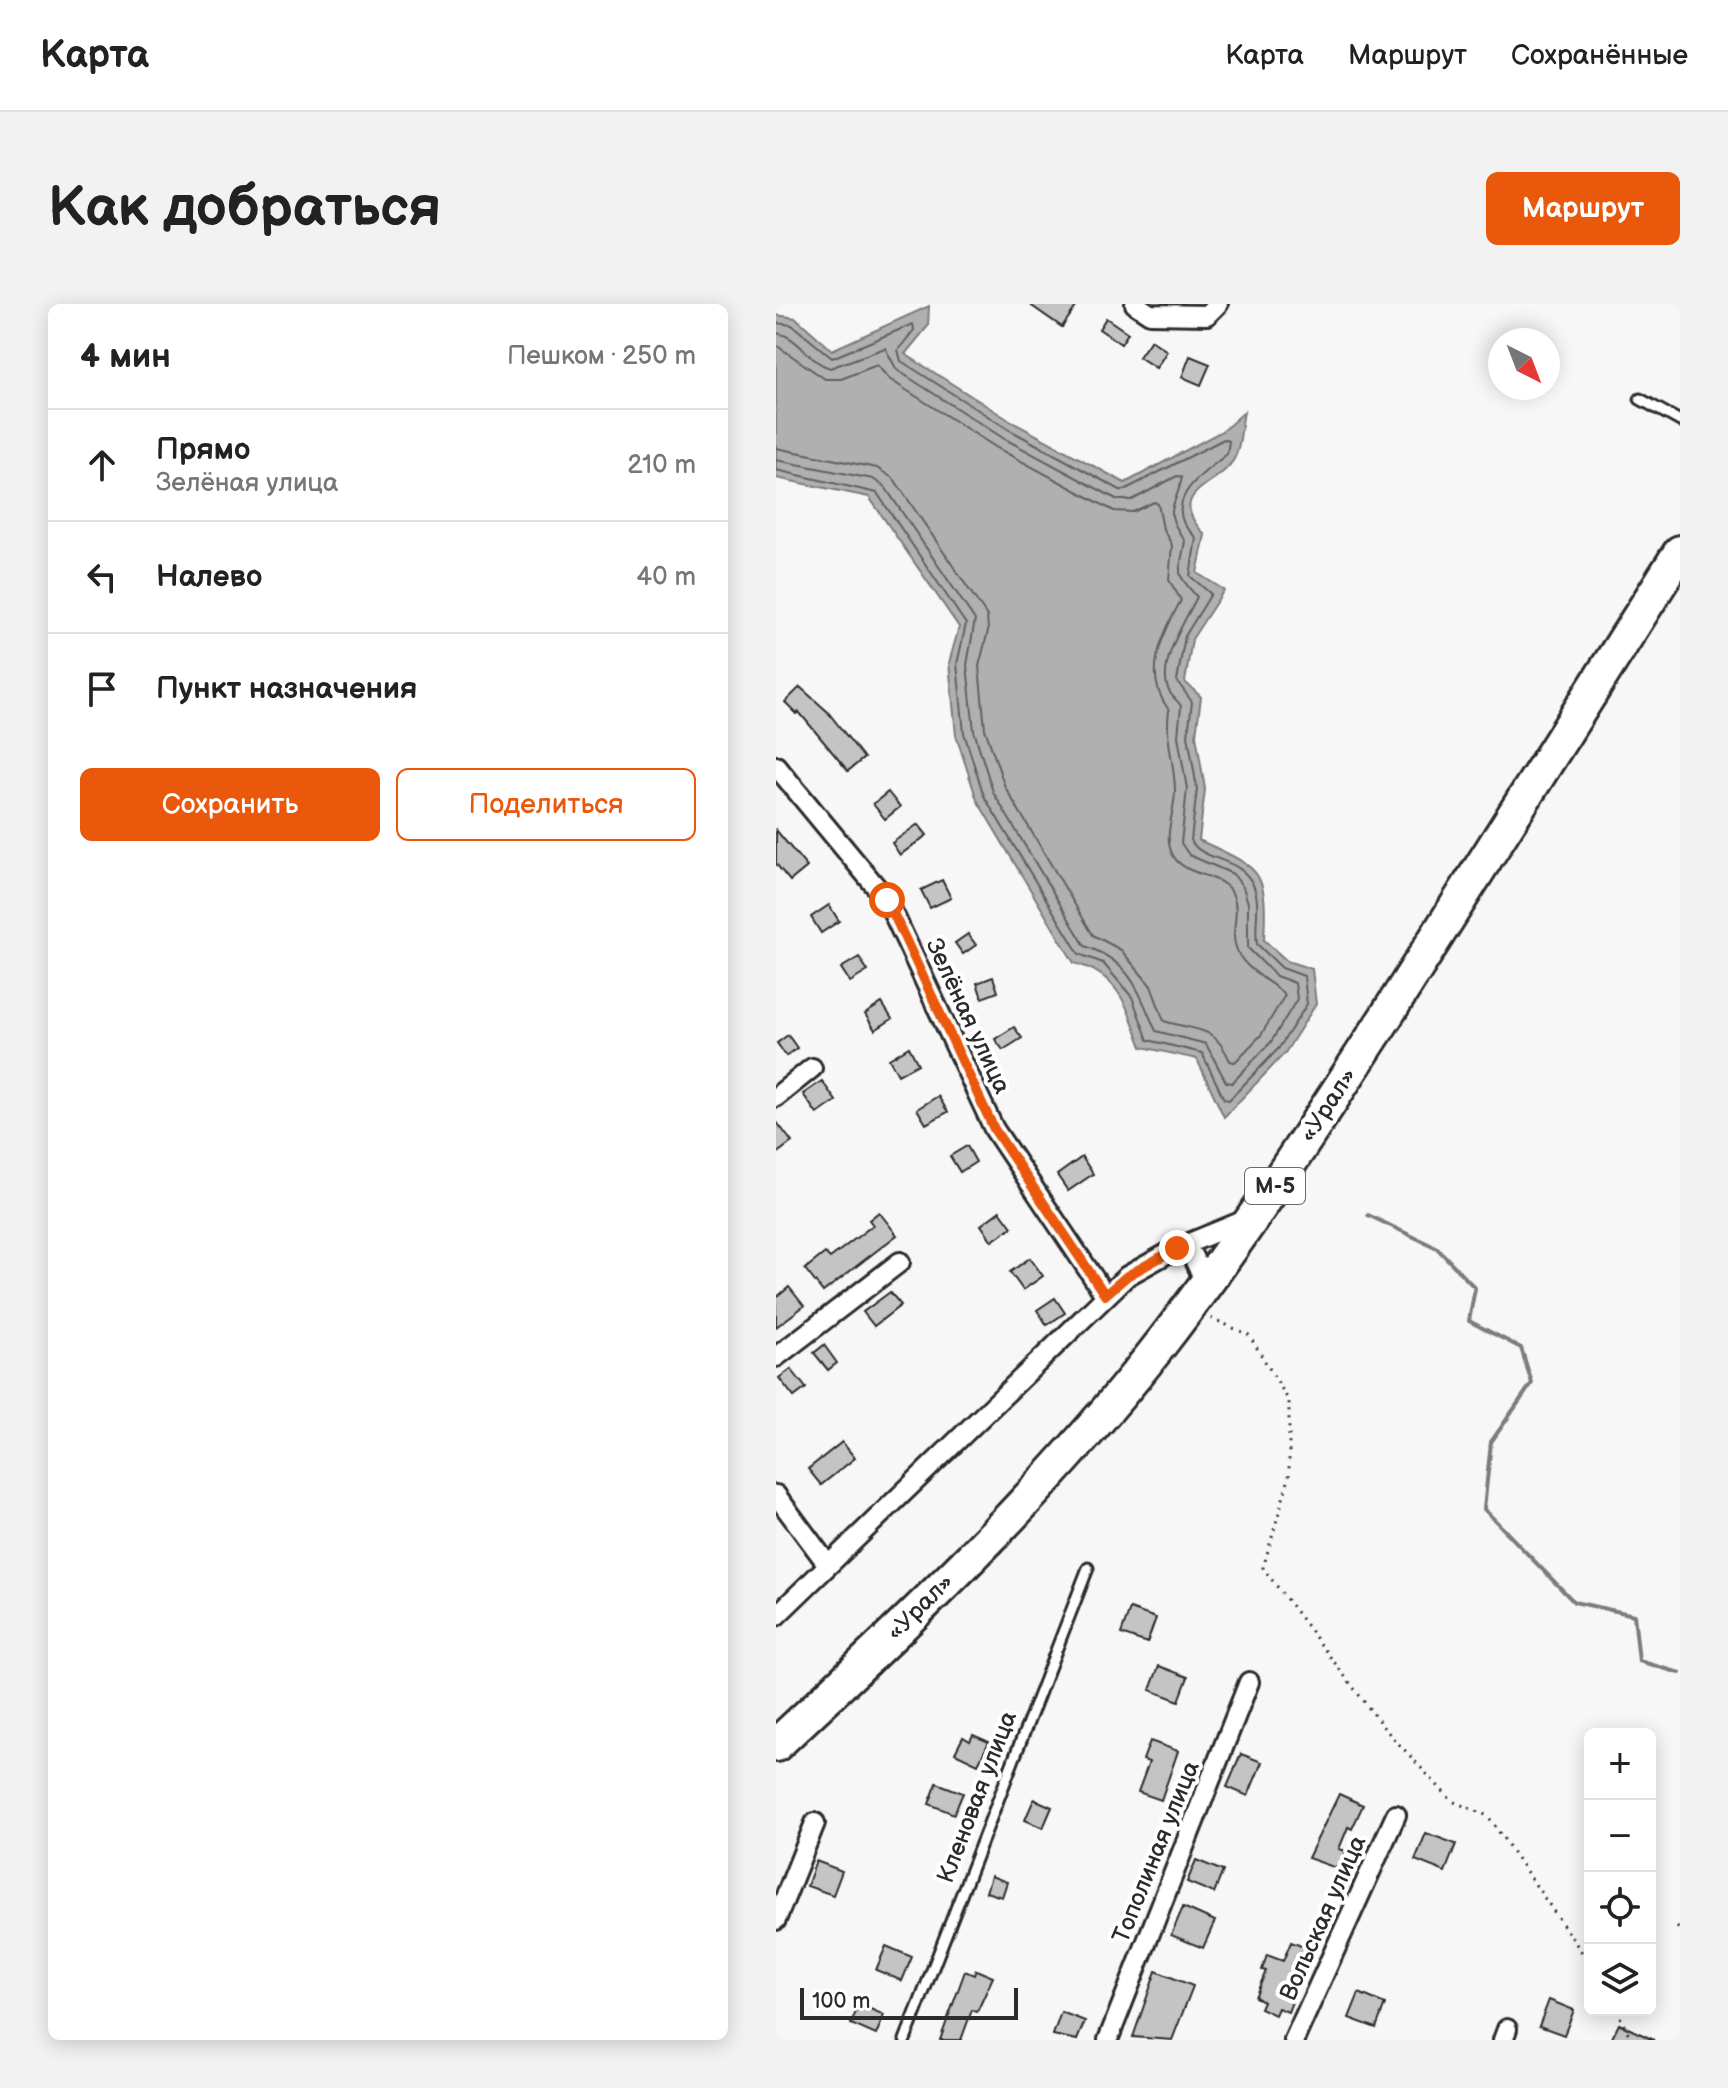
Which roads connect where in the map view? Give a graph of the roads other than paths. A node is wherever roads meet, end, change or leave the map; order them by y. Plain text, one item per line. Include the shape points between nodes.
1 (1135, 304) edge
2 (1218, 304) edge
3 (1640, 399) dead end
4 (1680, 421) edge
5 (1680, 552) edge
6 (776, 766) edge
7 (812, 1068) dead end
8 (776, 1097) edge
9 (1255, 1216) junction
10 (1177, 1248) junction
11 (900, 1262) dead end
12 (1105, 1295) junction
13 (1197, 1296) junction
14 (776, 1357) edge
15 (776, 1495) edge
16 (828, 1565) junction
17 (1088, 1568) dead end
18 (776, 1616) edge
19 (1249, 1682) dead end
20 (776, 1745) edge
21 (1396, 1815) dead end
22 (815, 1823) dead end
23 (776, 1920) edge
24 (905, 2040) edge
25 (1108, 2040) edge
26 (1294, 2040) edge

1 - 2 street via 1150,314 1207,315
3 - 4 lane
5 - 9 highway, «Урал» / М-5
6 - 12 street, Зелёная улица via 887,900 994,1129
7 - 8 street
9 - 10 street
9 - 13 highway, «Урал» / М-5
10 - 12 street
10 - 13 street via 1192,1255
11 - 14 street
12 - 16 street
13 - 20 highway, «Урал» / М-5 via 1038,1487
15 - 16 street
16 - 18 street
17 - 24 lane, Кленовая улица
19 - 25 street, Тополиная улица
21 - 26 street, Вольская улица
22 - 23 street

